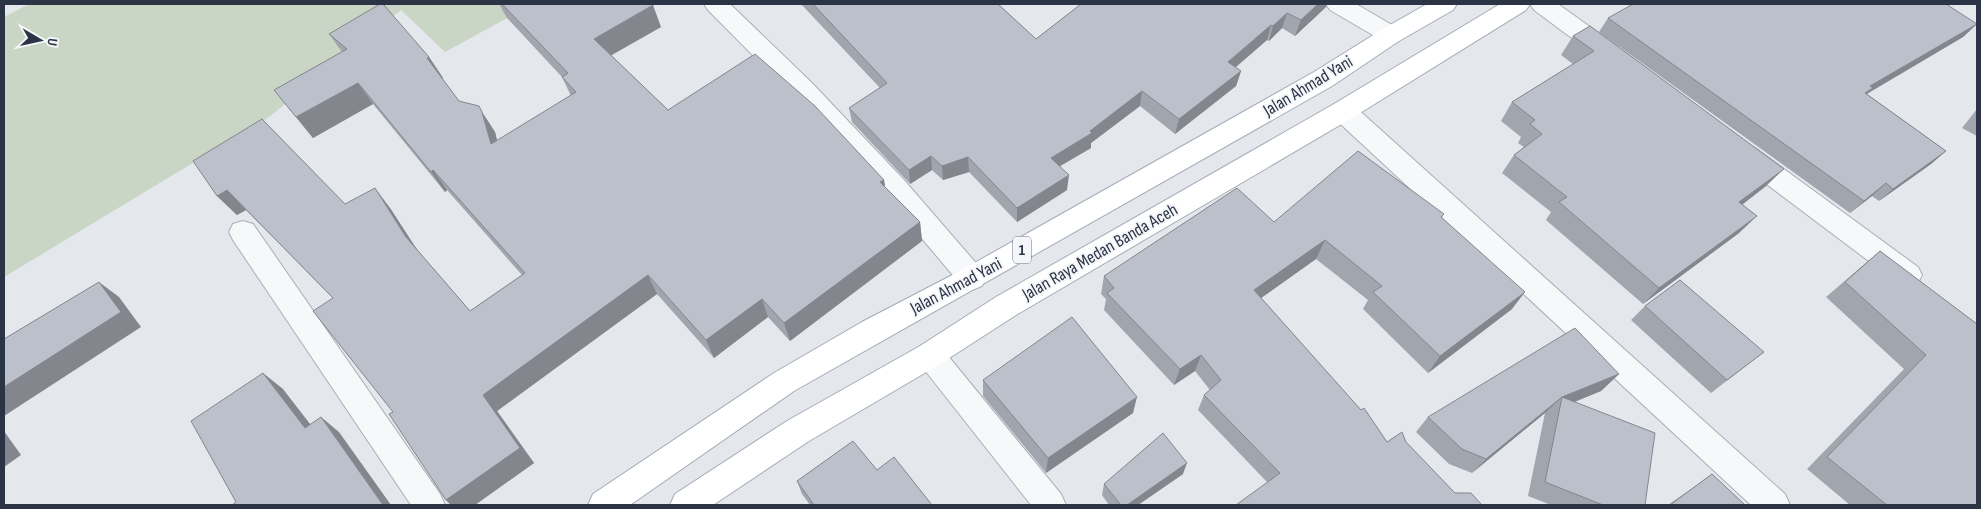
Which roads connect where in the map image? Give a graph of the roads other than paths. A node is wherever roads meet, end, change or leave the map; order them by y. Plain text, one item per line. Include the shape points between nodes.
1 (716, 4) edge
2 (1338, 4) edge
3 (1445, 4) edge
4 (1518, 4) edge
5 (1542, 4) edge
6 (1392, 35) junction
7 (1629, 68) edge
8 (1343, 111) junction
9 (1724, 138) edge
10 (243, 232) dead end
11 (972, 278) junction
12 (1930, 290) edge
13 (930, 355) junction
14 (429, 505) edge
15 (604, 505) edge
16 (686, 505) edge
17 (1050, 505) edge
18 (1774, 505) edge

1 - 11 street via 895,188
2 - 6 street
3 - 6 main road, Jalan Ahmad Yani / 1
4 - 8 main road, Jalan Raya Medan Banda Aceh / 1
5 - 7 street
6 - 11 main road, Jalan Ahmad Yani / 1 via 1323,79
8 - 13 main road, Jalan Raya Medan Banda Aceh / 1 via 1006,306
8 - 18 street
9 - 12 street
10 - 14 street
11 - 15 main road, Jalan Ahmad Yani / 1 via 872,330 784,382
13 - 16 main road, Jalan Raya Medan Banda Aceh / 1 via 798,431
13 - 17 street

